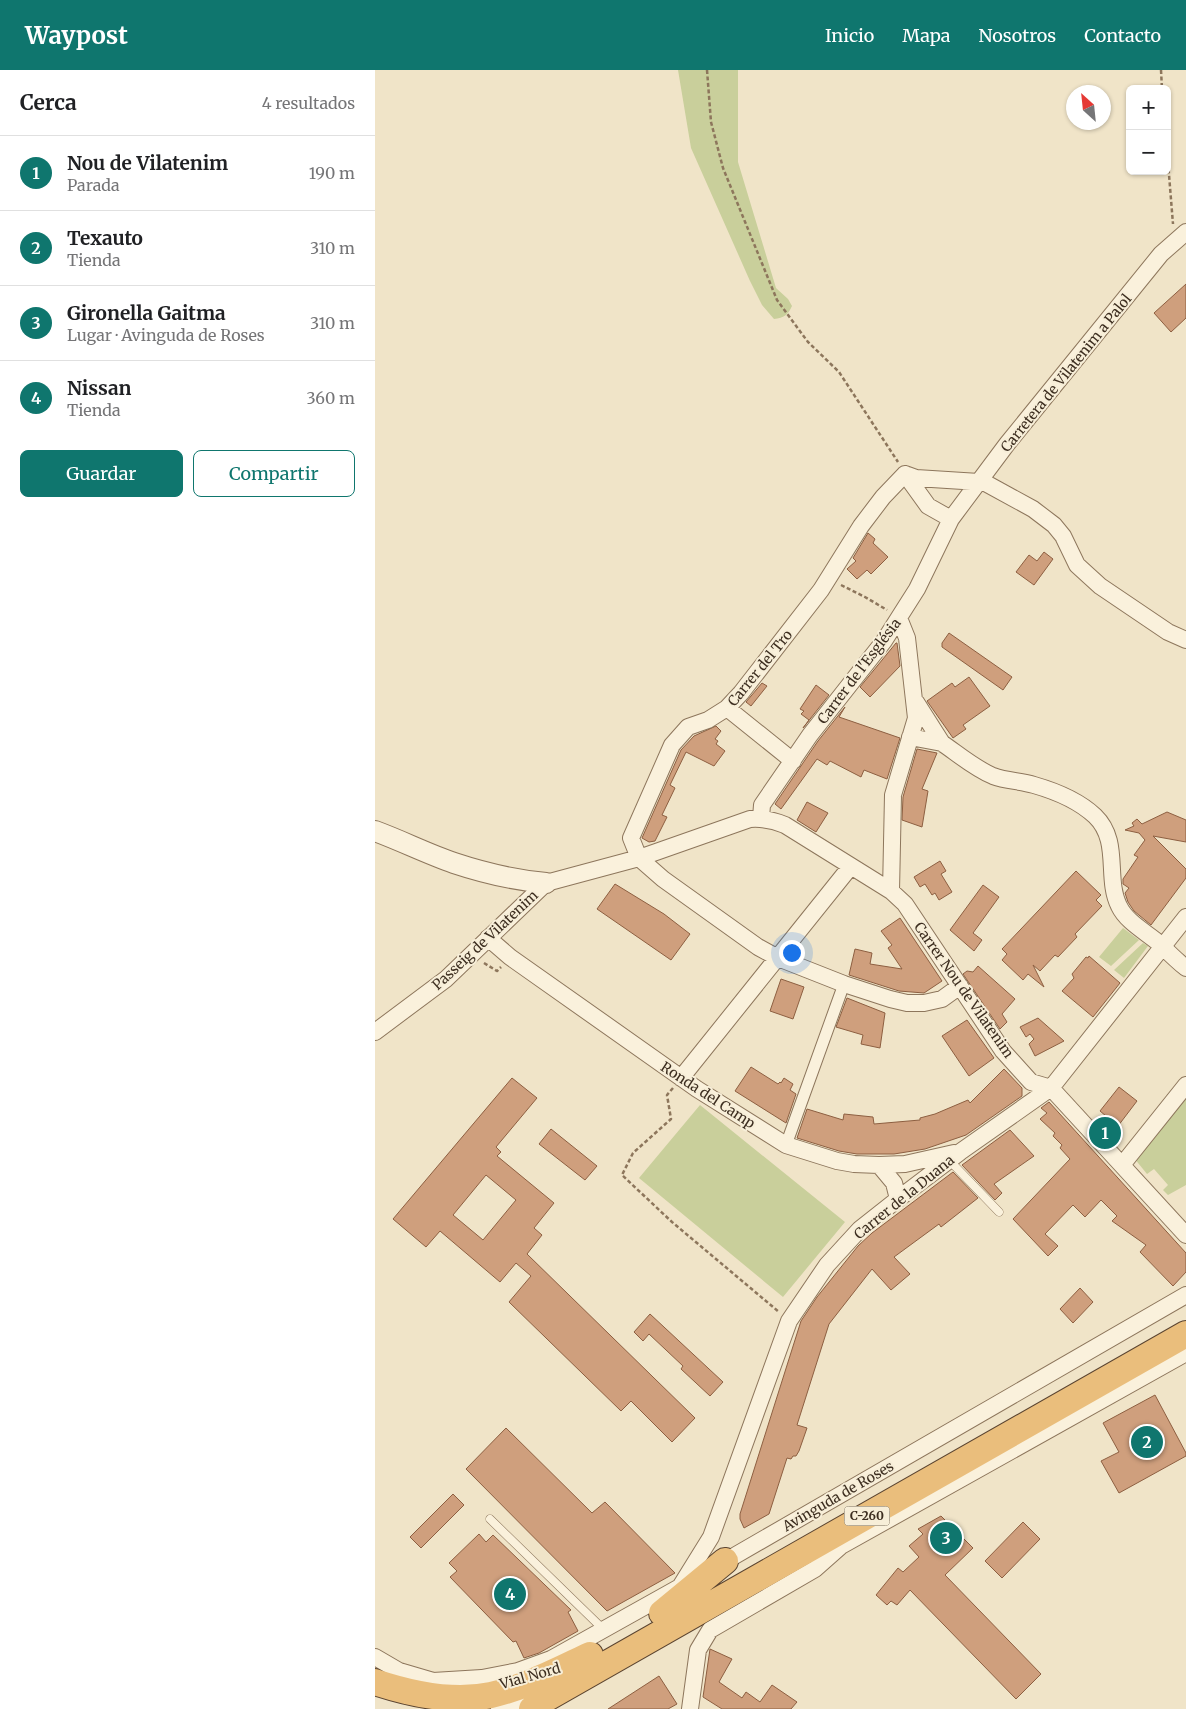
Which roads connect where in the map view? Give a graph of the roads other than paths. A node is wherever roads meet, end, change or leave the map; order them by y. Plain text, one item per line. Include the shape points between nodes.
1 (1186, 232) edge
2 (905, 474) junction
3 (979, 481) junction
4 (951, 519) junction
5 (899, 618) junction
6 (1186, 640) edge
7 (915, 700) junction
8 (727, 708) junction
9 (911, 737) junction
10 (942, 743) junction
11 (793, 761) junction
12 (761, 818) junction
13 (375, 831) edge
14 (639, 858) junction
15 (851, 866) junction
16 (546, 883) junction
17 (891, 891) junction
18 (1186, 917) edge
19 (488, 938) junction
20 (1163, 946) junction
21 (778, 958) junction
22 (1186, 968) edge
23 (844, 984) junction
24 (960, 986) junction
25 (375, 1032) edge
26 (681, 1078) junction
27 (1186, 1085) edge
28 (1051, 1088) junction
29 (786, 1145) junction
30 (955, 1156) junction
31 (879, 1165) junction
32 (1122, 1166) junction
33 (898, 1199) junction
34 (999, 1212) dead end
35 (1186, 1235) edge
36 (1186, 1295) edge
37 (1186, 1315) edge
38 (1186, 1334) edge
39 (1186, 1353) edge
40 (490, 1519) dead end
41 (711, 1537) junction
42 (841, 1546) junction
43 (725, 1561) junction
44 (680, 1587) junction
45 (662, 1613) junction
46 (603, 1629) junction
47 (637, 1647) junction
48 (375, 1657) edge
49 (579, 1660) junction
50 (483, 1678) joint
51 (375, 1682) edge
52 (433, 1682) junction
53 (539, 1699) edge
54 (502, 1709) edge
55 (523, 1709) edge
56 (690, 1709) edge

1 - 3 street, Carretera de Vilatenim a Palol via 1161,254
2 - 3 street via 917,478
2 - 4 street via 928,506
2 - 8 street, Carrer del Tro via 861,526 821,590 781,644
3 - 4 street, Carretera de Vilatenim a Palol
3 - 6 street via 1033,509 1054,525 1077,566 1099,586 1168,632
4 - 5 street, Carrer de l'Església
5 - 7 street via 907,638
5 - 11 street, Carrer de l'Església
7 - 9 street via 916,718
7 - 10 street
8 - 11 street
8 - 14 street, Carrer del Tro via 688,727 672,745 631,838
9 - 10 street
9 - 17 street via 893,795
10 - 20 street via 994,776 1035,785 1063,796 1096,817 1111,844 1114,892 1119,907
11 - 12 street, Carrer de l'Església via 762,805
12 - 14 street, Carrer Nou de Vilatenim
12 - 15 street, Carrer Nou de Vilatenim via 785,825
13 - 16 street via 453,863 506,878
14 - 16 street, Carrer Nou de Vilatenim
14 - 21 street via 663,879
15 - 17 street, Carrer Nou de Vilatenim
15 - 21 street
16 - 19 street, Passeig de Vilatenim
17 - 24 street, Carrer Nou de Vilatenim via 905,904
18 - 20 street, Carrer de la Duana
19 - 25 street, Passeig de Vilatenim via 447,978
19 - 26 street, Ronda del Camp
20 - 22 street
20 - 28 street, Carrer de la Duana
21 - 23 street
21 - 26 street
23 - 24 street via 907,1003 942,999
23 - 29 street
24 - 28 street, Carrer Nou de Vilatenim via 1003,1051 1031,1082
26 - 29 street, Ronda del Camp
27 - 32 street
28 - 30 street, Carrer de la Duana
28 - 32 street, Carrer Nou de Vilatenim
29 - 31 street, Ronda del Camp via 854,1164
30 - 31 street, Ronda del Camp
30 - 33 street, Carrer de la Duana
30 - 34 lane
31 - 33 street via 895,1183
32 - 35 street, Carrer Nou de Vilatenim
33 - 41 street, Carrer de la Duana via 860,1229 827,1265 789,1321
36 - 43 street, Avinguda de Roses
37 - 45 highway, C-260
38 - 47 highway, C-260
39 - 42 street
40 - 46 lane
41 - 43 street
41 - 44 street, Carrer de la Duana
42 - 47 highway via 687,1633
42 - 56 street via 815,1569 709,1630 698,1650
43 - 44 street, Avinguda de Roses
43 - 45 highway
44 - 46 street, Avinguda de Roses
45 - 49 highway, C-260
46 - 50 street, Avinguda de Roses via 551,1659 518,1671
47 - 53 highway, C-260
48 - 52 street, Vial Nord via 399,1671
49 - 51 highway via 536,1680 490,1695 444,1697
49 - 52 street, Vial Nord via 511,1684 459,1687
49 - 53 highway, C-260
50 - 52 street, Vial Nord
53 - 54 main road, C-260
53 - 55 main road, C-260

